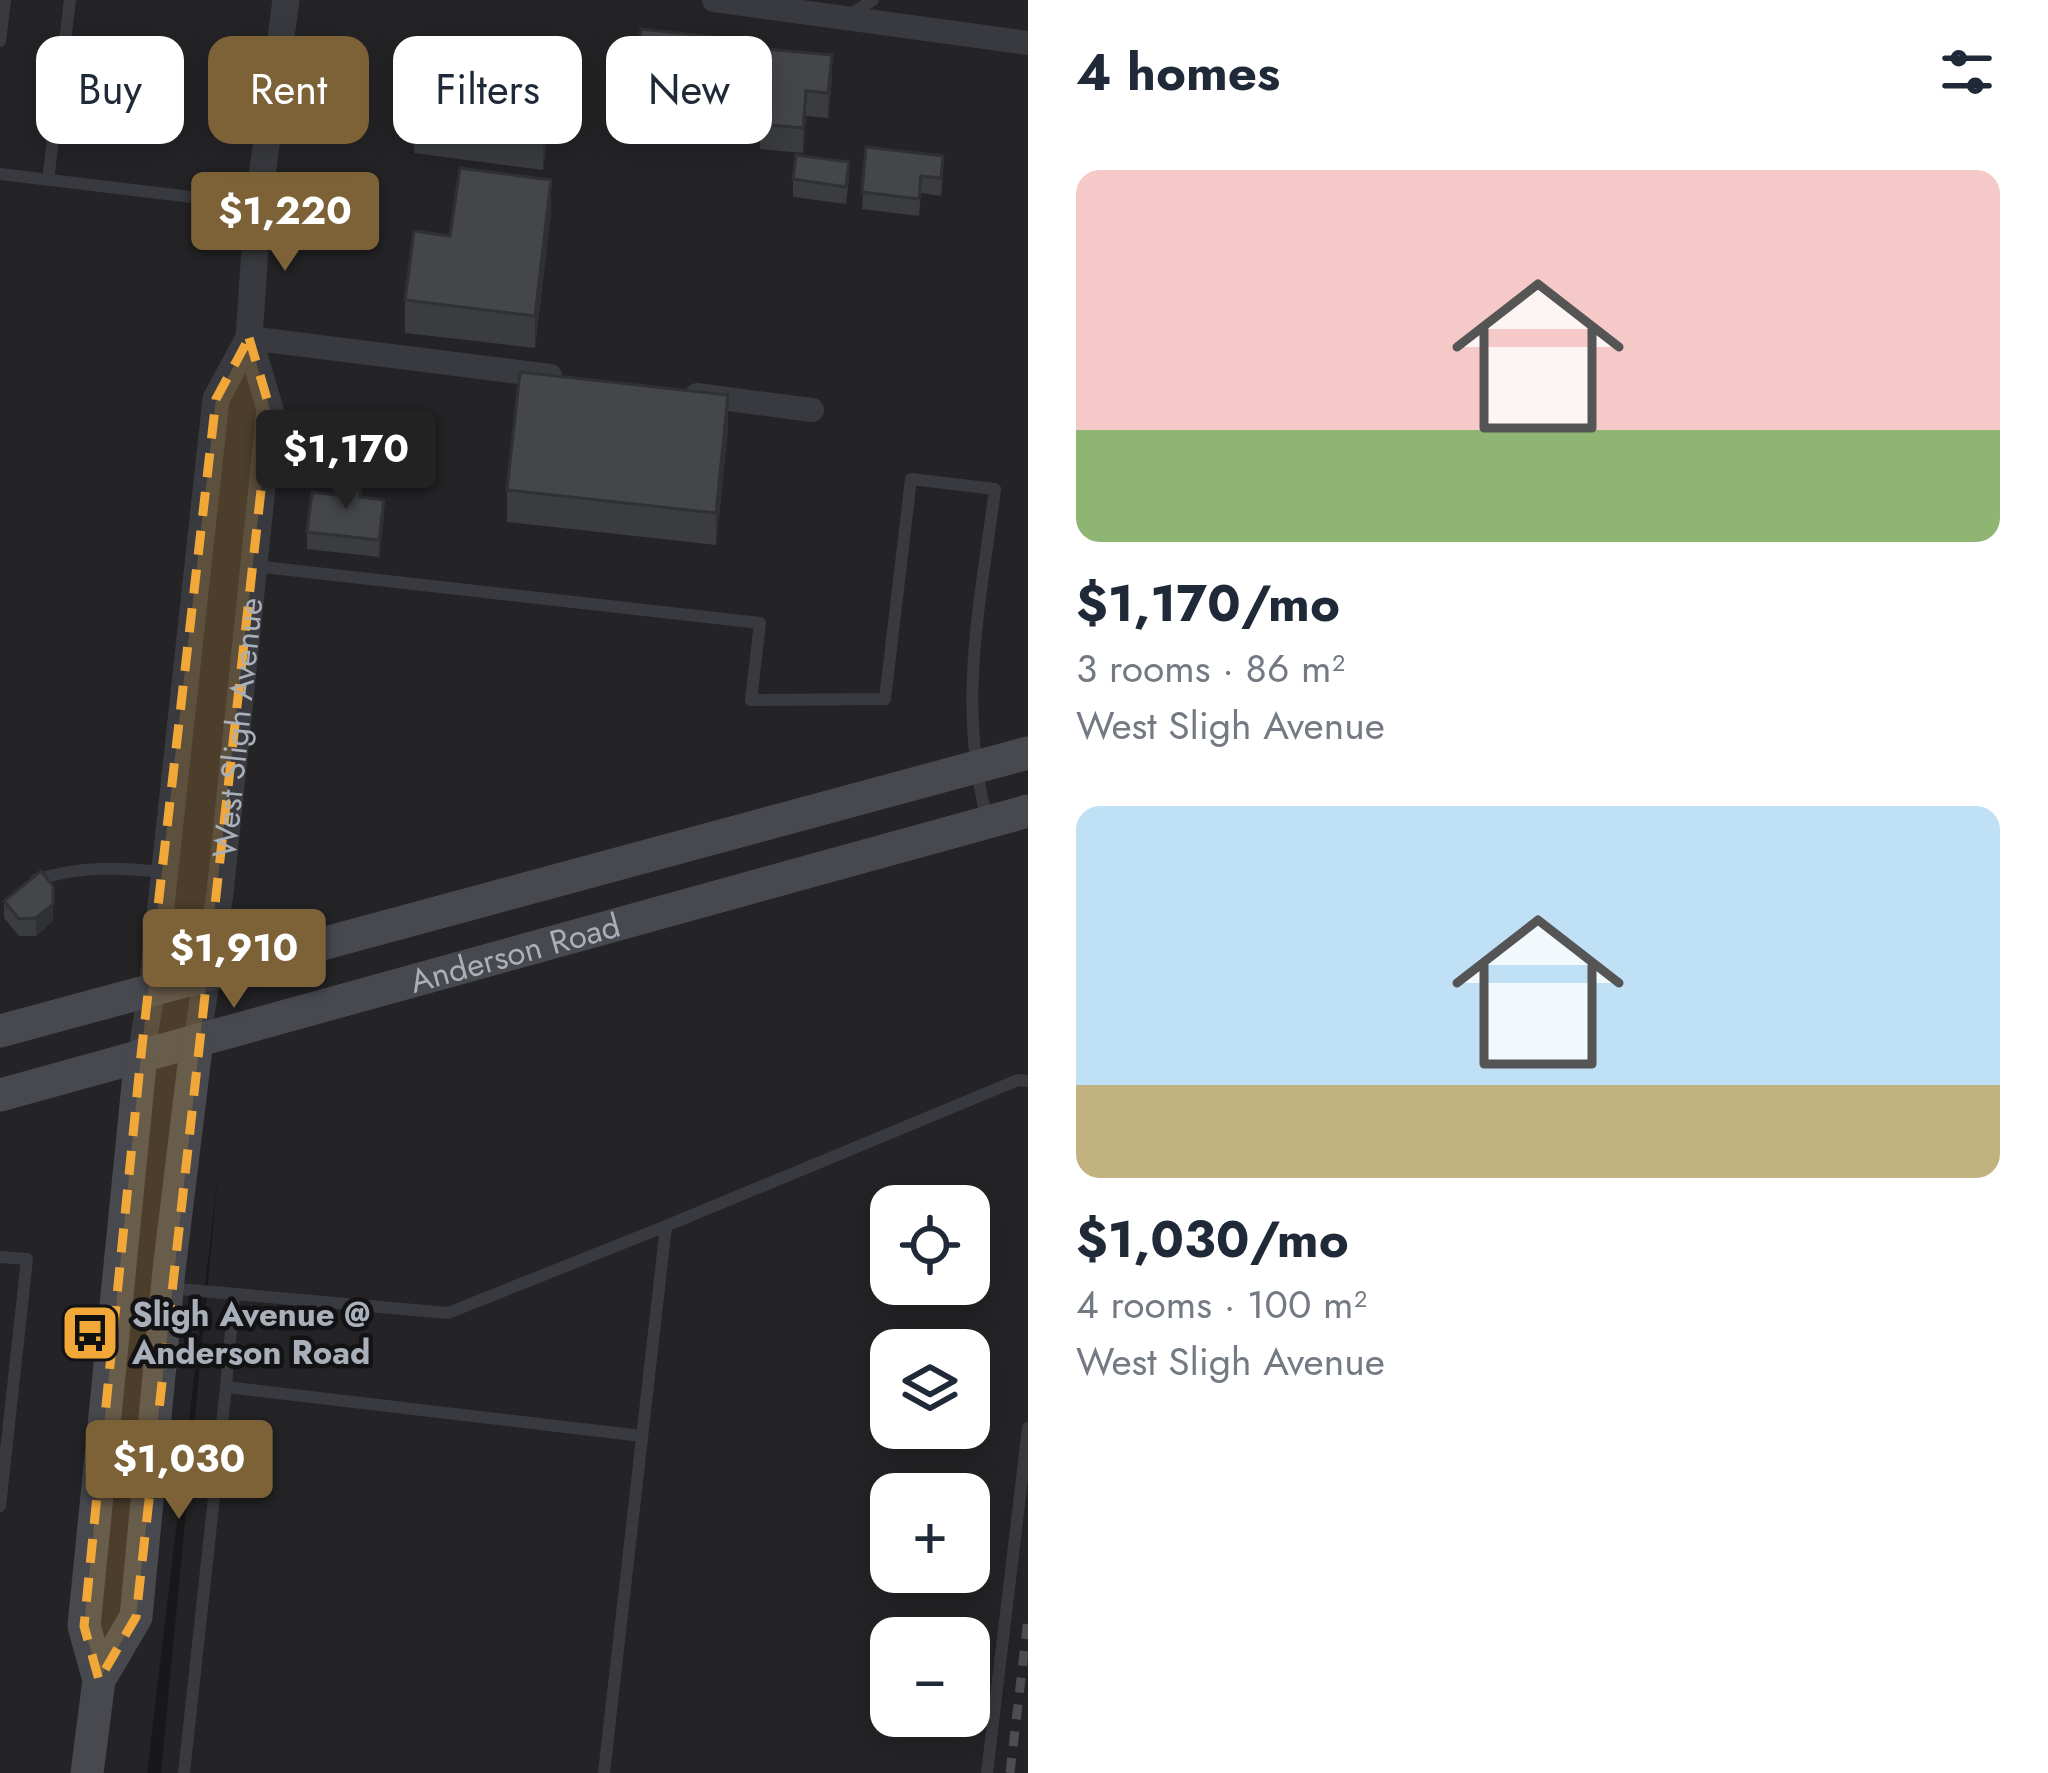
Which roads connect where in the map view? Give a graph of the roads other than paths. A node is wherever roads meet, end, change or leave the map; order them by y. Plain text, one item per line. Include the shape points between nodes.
1 (5, 0) edge
2 (70, 0) edge
3 (286, 0) edge
4 (714, 0) edge
5 (873, 0) edge
6 (845, 18) junction
7 (0, 41) edge
8 (1028, 43) edge
9 (0, 174) edge
10 (48, 180) junction
11 (258, 206) junction
12 (249, 338) junction
13 (577, 380) edge
14 (671, 392) edge
15 (812, 410) dead end
16 (253, 566) junction
17 (1028, 753) edge
18 (974, 767) junction
19 (1028, 811) edge
20 (988, 821) junction
21 (165, 873) junction
22 (17, 892) edge
23 (208, 972) junction
24 (152, 988) junction
25 (0, 1031) edge
26 (197, 1040) junction
27 (142, 1055) junction
28 (1028, 1081) edge
29 (0, 1095) edge
30 (666, 1226) junction
31 (0, 1257) edge
32 (167, 1287) junction
33 (234, 1296) junction
34 (226, 1387) junction
35 (1028, 1428) edge
36 (642, 1436) junction
37 (0, 1506) edge
38 (99, 1680) junction
39 (87, 1773) edge
40 (184, 1773) edge
41 (604, 1773) edge
42 (987, 1773) edge

1 - 7 lane
2 - 10 lane
3 - 11 street, West Sligh Avenue
4 - 6 street
5 - 6 lane
6 - 8 street
9 - 10 lane
10 - 11 lane
11 - 12 street, West Sligh Avenue
12 - 13 street
12 - 16 street, West Sligh Avenue via 270,409
12 - 21 street, West Sligh Avenue via 216,399
14 - 15 street
16 - 18 lane via 760,623 751,700 884,699 911,479 995,489 970,679
16 - 23 street, West Sligh Avenue
17 - 18 main road, Anderson Road
18 - 20 lane
18 - 23 main road, Anderson Road
19 - 20 main road, Anderson Road
20 - 26 main road, Anderson Road
21 - 22 lane via 71,869
21 - 24 street, West Sligh Avenue
23 - 24 main road, Anderson Road
23 - 26 street, West Sligh Avenue
24 - 25 main road, Anderson Road
24 - 27 street, West Sligh Avenue
26 - 27 main road, Anderson Road
26 - 32 main road, West Sligh Avenue
27 - 29 main road, Anderson Road
27 - 38 main road, West Sligh Avenue via 84,1626
28 - 30 lane
30 - 33 lane via 448,1313
30 - 36 lane
31 - 37 lane via 27,1259
32 - 33 lane
32 - 38 main road, West Sligh Avenue via 136,1618
33 - 34 lane
34 - 36 lane
34 - 40 lane
35 - 42 lane
36 - 41 lane
38 - 39 main road, West Sligh Avenue

